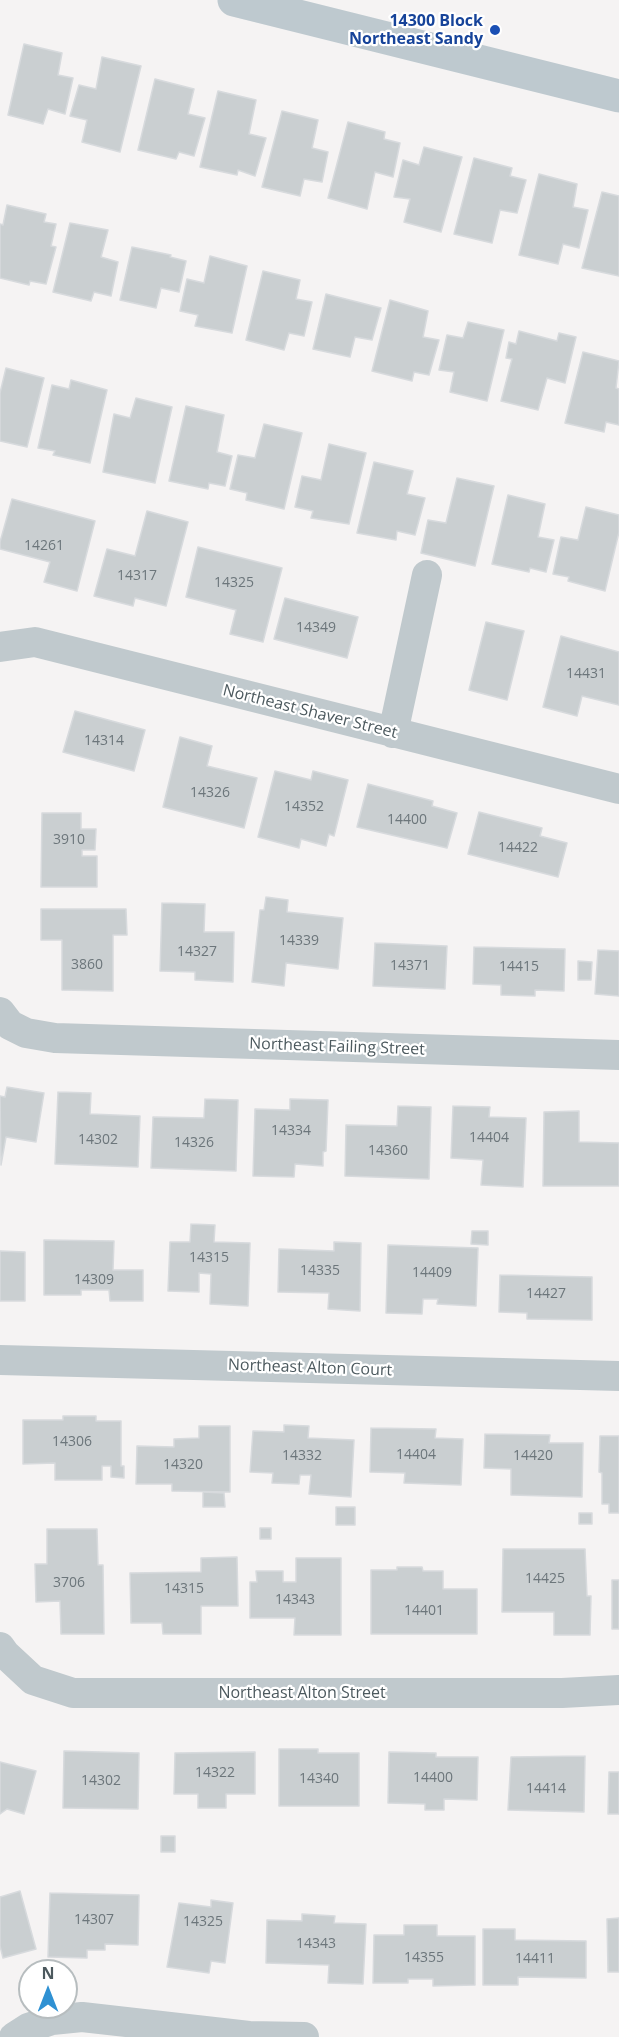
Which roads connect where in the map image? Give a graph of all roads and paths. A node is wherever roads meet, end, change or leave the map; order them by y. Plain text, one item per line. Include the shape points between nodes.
1 (234, 0) edge
2 (619, 96) edge
3 (427, 575) dead end
4 (0, 648) edge
5 (393, 733) junction
6 (619, 789) edge
7 (0, 1012) edge
8 (619, 1055) edge
9 (0, 1360) edge
10 (619, 1377) edge
11 (2, 1654) edge
12 (619, 1690) edge
13 (14, 2037) edge
14 (304, 2037) edge

1 - 2 main road
3 - 5 street
4 - 5 street, Northeast Shaver Street via 34,642
5 - 6 street, Northeast Shaver Street
7 - 8 street, Northeast Failing Street via 10,1025 26,1033 55,1038
9 - 10 street, Northeast Alton Court
11 - 12 street, Northeast Alton Street via 33,1680 73,1693
13 - 14 street via 52,2020 82,2017 249,2036

